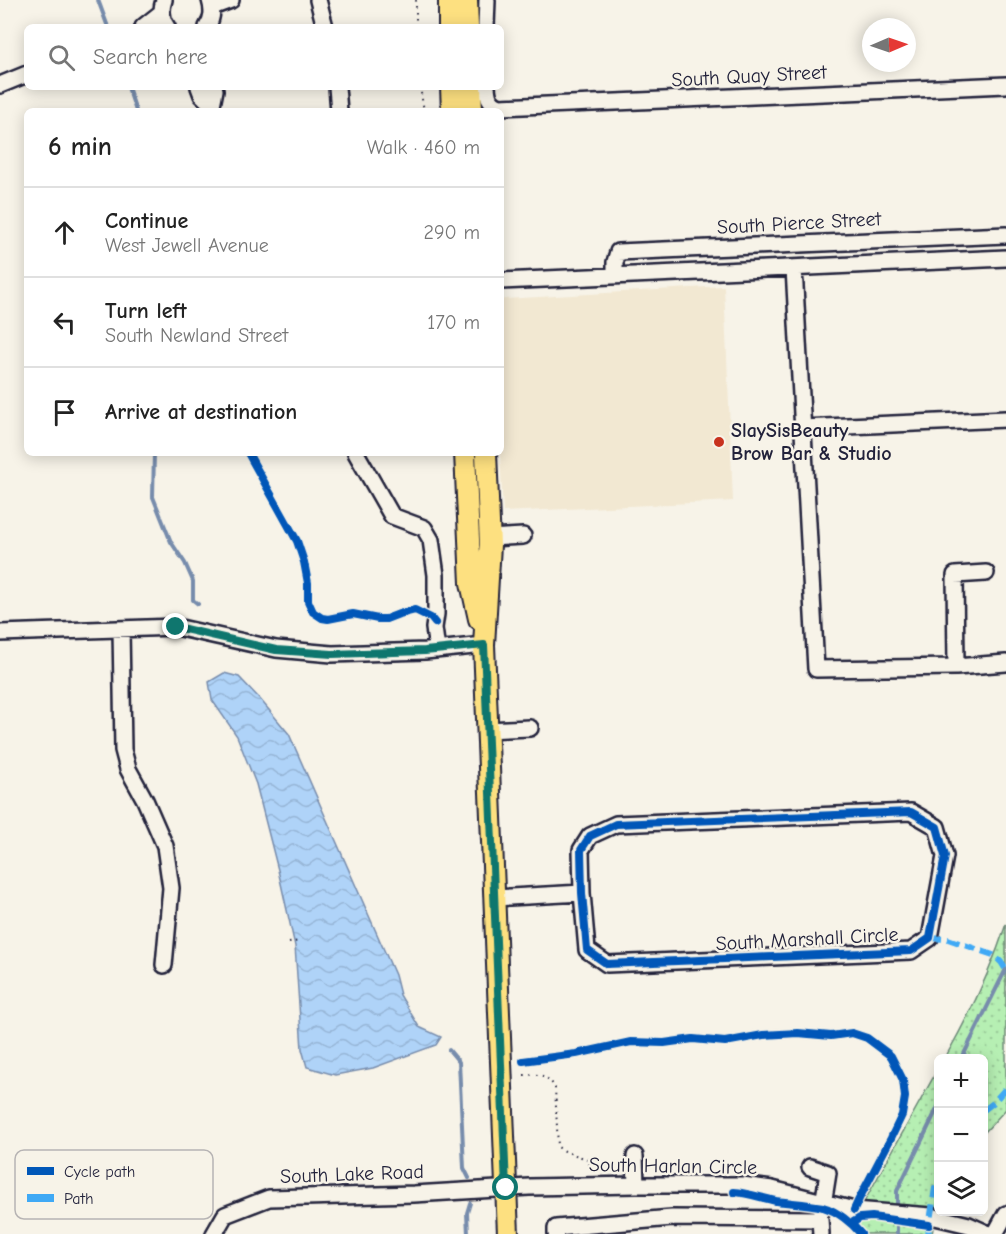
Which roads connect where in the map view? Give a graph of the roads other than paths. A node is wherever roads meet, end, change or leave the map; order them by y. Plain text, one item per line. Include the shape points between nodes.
1 (231, 0) edge
2 (318, 0) edge
3 (449, 0) edge
4 (467, 0) edge
5 (487, 0) edge
6 (211, 3) edge
7 (163, 6) edge
8 (146, 24) edge
9 (166, 24) edge
10 (209, 24) edge
11 (324, 24) edge
12 (449, 24) edge
13 (468, 24) edge
14 (486, 24) edge
15 (24, 75) edge
16 (0, 85) edge
17 (1006, 85) edge
18 (200, 90) edge
19 (215, 90) edge
20 (337, 90) edge
21 (451, 90) edge
22 (471, 90) edge
23 (487, 90) edge
24 (213, 108) edge
25 (339, 108) edge
26 (452, 108) edge
27 (472, 108) edge
28 (1006, 235) edge
29 (1006, 258) edge
30 (794, 268) junction
31 (615, 276) junction
32 (504, 282) edge
33 (1006, 419) edge
34 (802, 428) junction
35 (358, 456) edge
36 (465, 456) edge
37 (486, 456) edge
38 (524, 536) dead end
39 (490, 538) junction
40 (986, 573) dead end
41 (121, 629) junction
42 (0, 633) edge
43 (484, 645) junction
44 (436, 650) junction
45 (1006, 663) edge
46 (956, 667) junction
47 (530, 728) dead end
48 (487, 730) junction
49 (582, 893) junction
50 (494, 898) junction
51 (164, 965) dead end
52 (635, 1156) dead end
53 (810, 1167) dead end
54 (636, 1185) junction
55 (506, 1188) junction
56 (824, 1202) junction
57 (1006, 1214) edge
58 (820, 1226) edge
59 (214, 1234) edge
60 (508, 1234) edge
61 (556, 1234) edge
62 (989, 1234) edge
63 (995, 1234) edge

1 - 6 street
2 - 11 street
3 - 12 main road
4 - 13 main road
5 - 14 street
6 - 10 street
7 - 8 street
7 - 9 street
15 - 16 street
17 - 23 street, South Quay Street via 499,107 488,97
18 - 24 street
19 - 24 street
20 - 25 street
21 - 26 main road
22 - 27 main road
28 - 31 street, South Pierce Street via 618,252
29 - 30 street
30 - 31 street
30 - 34 street
31 - 32 street
33 - 34 street
34 - 46 street via 816,669
35 - 44 street via 392,516 424,528 431,540 436,574
36 - 43 main road via 471,583
37 - 39 main road
38 - 39 street
39 - 43 main road
40 - 46 street via 955,575
41 - 42 street
41 - 44 street via 176,627 276,650 332,654
41 - 51 street via 123,750 128,769 165,846 171,888
43 - 44 street
43 - 48 main road
45 - 46 street
47 - 48 street
48 - 50 main road
49 - 49 street, South Marshall Circle via 587,950 607,964 911,951 930,938 945,856 937,827 910,812 616,824 590,836 581,850
49 - 50 street
50 - 55 main road
52 - 54 street
53 - 56 street via 828,1173
54 - 55 street, South Harlan Circle
54 - 56 street, South Harlan Circle via 742,1185
55 - 59 street, South Lake Road via 268,1198 225,1215
55 - 60 main road
56 - 58 street
56 - 62 street, South Harlan Circle via 854,1210 930,1216
57 - 63 street
58 - 61 street via 672,1218 556,1228

